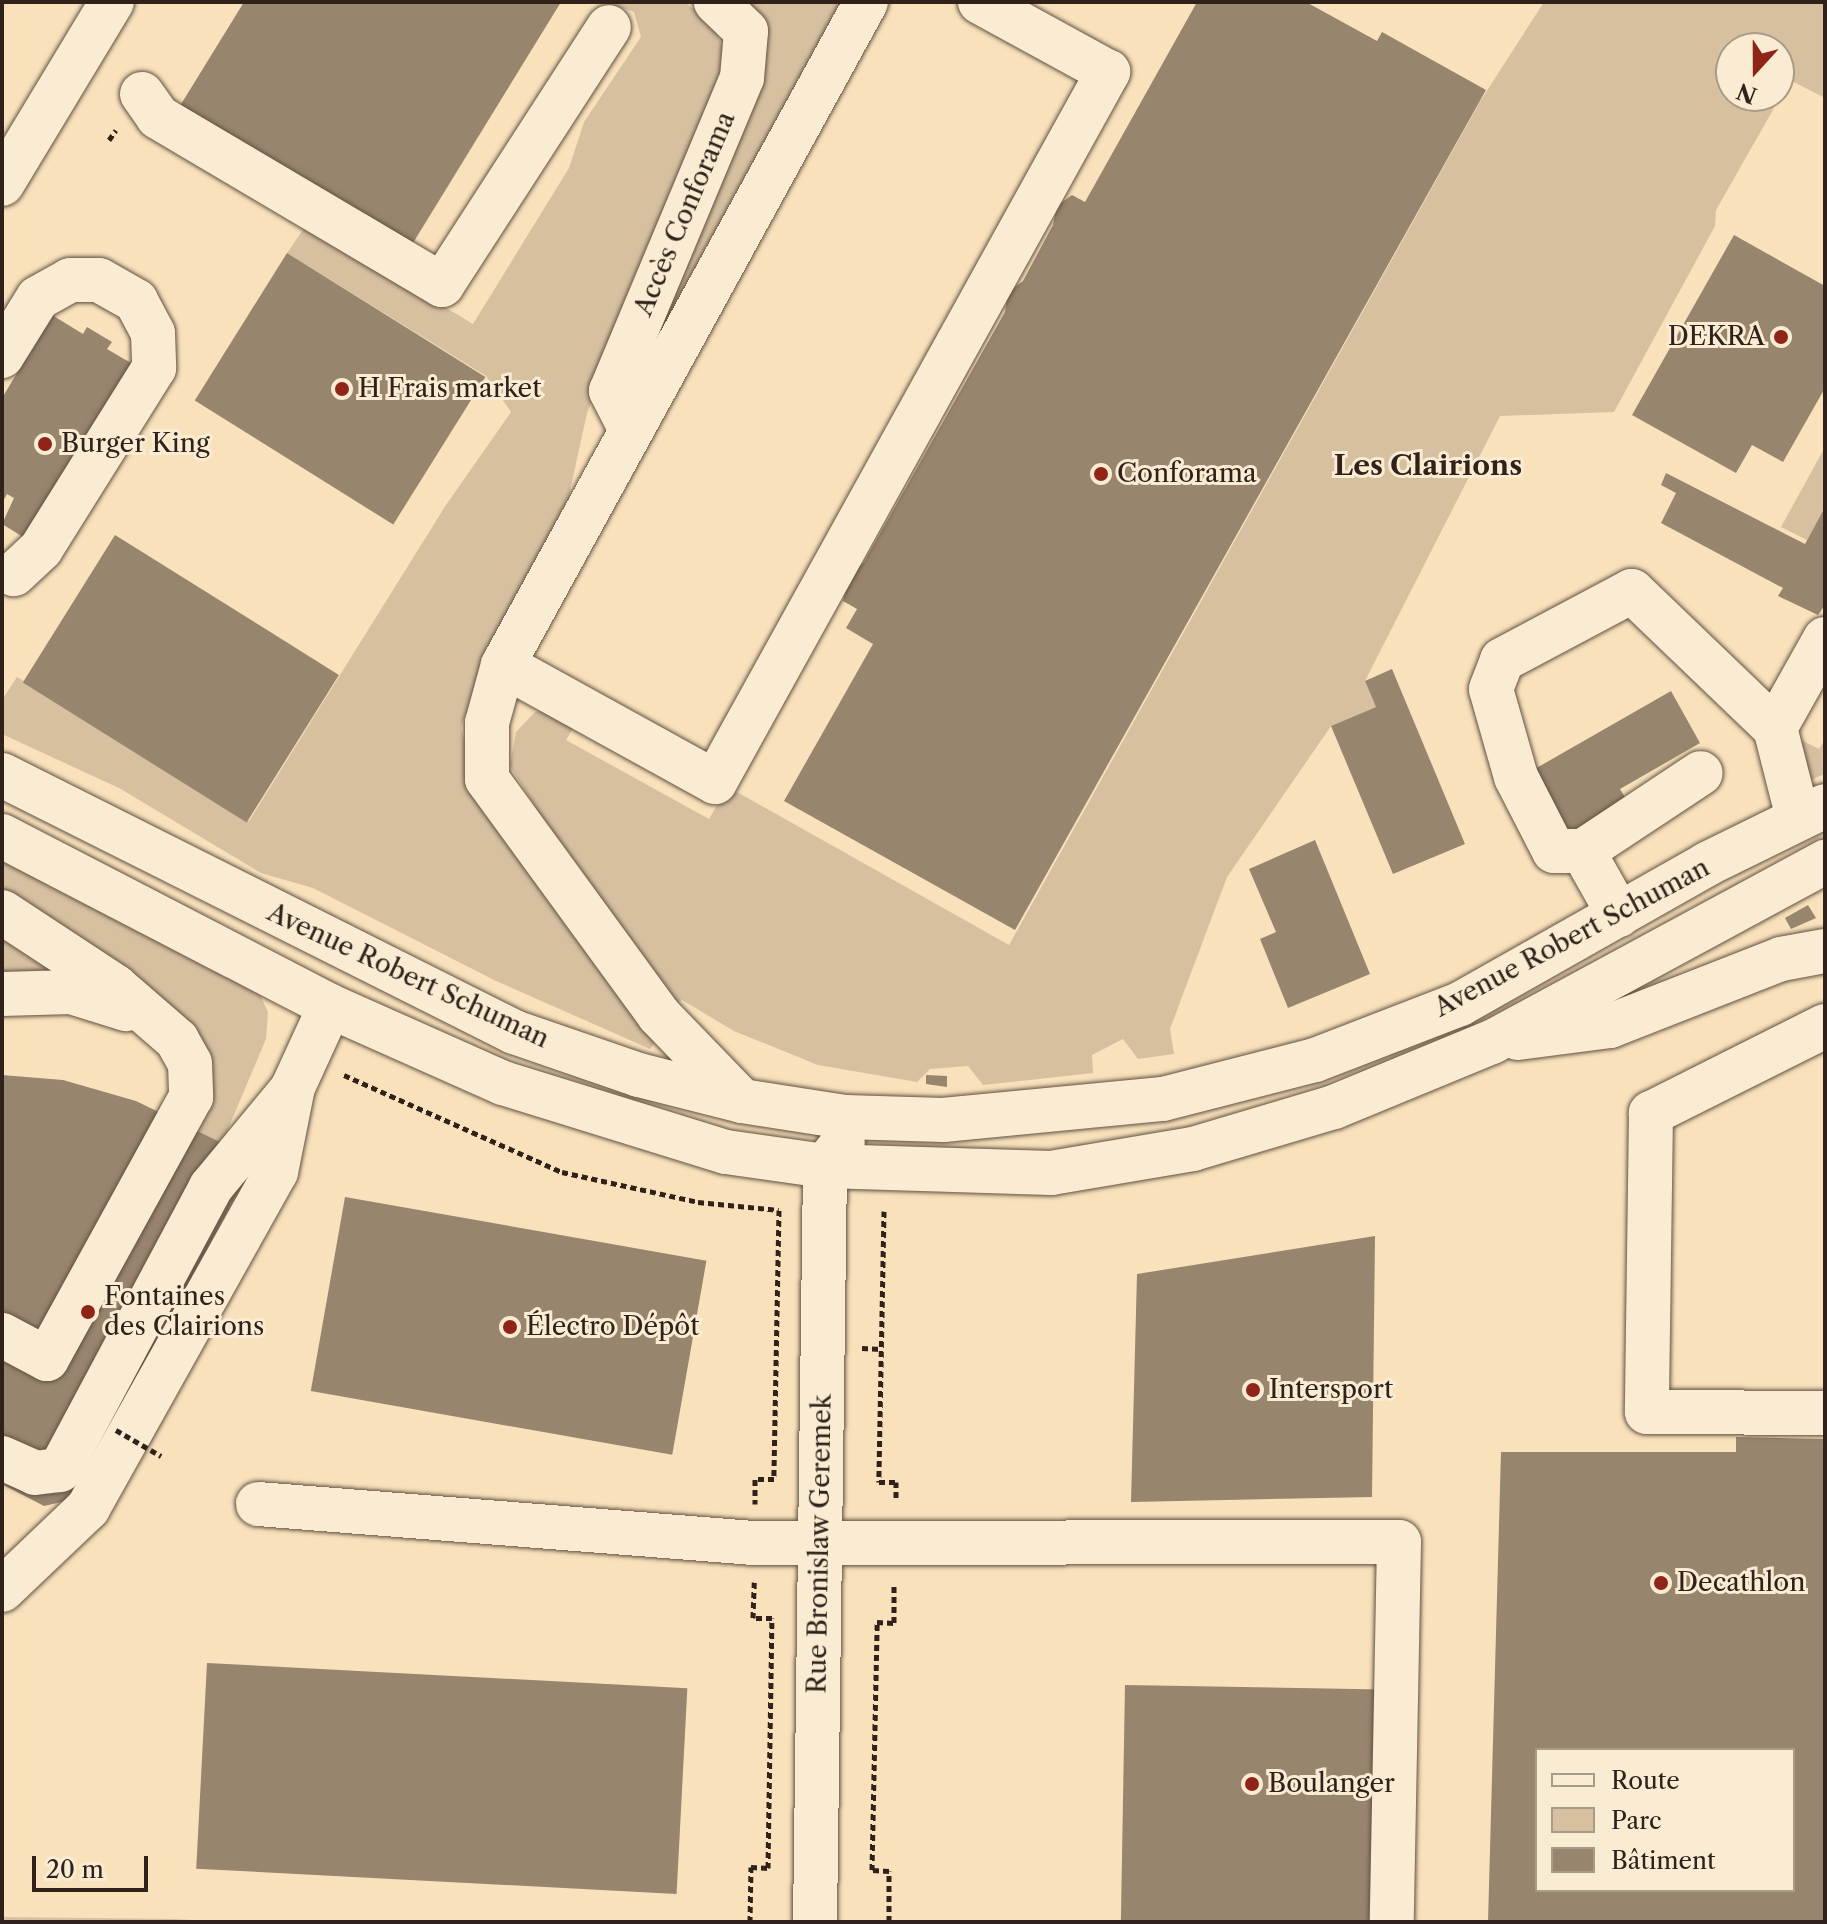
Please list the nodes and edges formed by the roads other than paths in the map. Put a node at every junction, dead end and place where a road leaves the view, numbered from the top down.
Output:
1 (112, 2) edge
2 (716, 2) edge
3 (866, 2) edge
4 (980, 2) edge
5 (609, 27) dead end
6 (142, 94) dead end
7 (15, 133) edge
8 (2, 184) edge
9 (2, 356) edge
10 (631, 430) junction
11 (14, 574) dead end
12 (1825, 639) edge
13 (503, 665) junction
14 (1775, 728) junction
15 (1701, 773) dead end
16 (2, 775) edge
17 (1811, 812) edge
18 (2, 836) edge
19 (1583, 851) junction
20 (1825, 862) edge
21 (2, 912) edge
22 (1619, 915) junction
23 (1825, 951) edge
24 (2, 994) edge
25 (330, 1006) junction
26 (151, 1017) junction
27 (1825, 1026) edge
28 (1492, 1042) junction
29 (300, 1072) junction
30 (742, 1101) junction
31 (943, 1120) junction
32 (825, 1166) junction
33 (2, 1335) edge
34 (1825, 1413) edge
35 (2, 1458) edge
36 (258, 1504) dead end
37 (820, 1540) junction
38 (2, 1590) edge
39 (815, 1922) edge
40 (1392, 1922) edge

1 - 7 street
2 - 10 street, Accès Conforama
3 - 10 street
4 - 13 street
5 - 6 street
7 - 8 street
9 - 11 street
10 - 13 street
12 - 14 street
13 - 30 street
14 - 17 street
14 - 19 street
15 - 19 street
16 - 30 street, Avenue Robert Schuman
17 - 22 street, Avenue Robert Schuman
18 - 25 street, Avenue Robert Schuman
19 - 22 street
20 - 28 street, Avenue Robert Schuman
21 - 26 street
22 - 31 street, Avenue Robert Schuman
23 - 28 street
24 - 26 street
25 - 29 street
25 - 32 street, Avenue Robert Schuman
26 - 33 street
27 - 34 street
28 - 32 street, Avenue Robert Schuman
29 - 35 street
29 - 38 street
30 - 31 street, Avenue Robert Schuman
31 - 32 street
32 - 37 street, Rue Bronislaw Geremek
36 - 37 street
37 - 39 street, Rue Bronislaw Geremek
37 - 40 street

